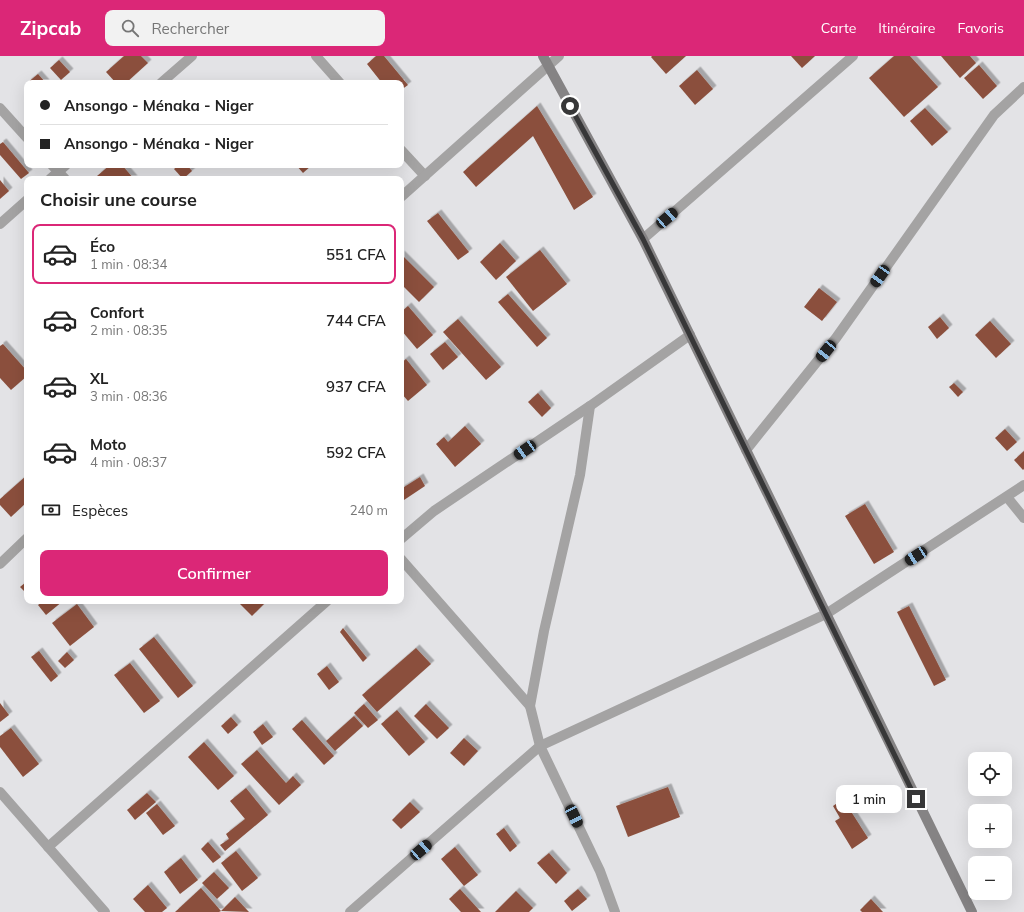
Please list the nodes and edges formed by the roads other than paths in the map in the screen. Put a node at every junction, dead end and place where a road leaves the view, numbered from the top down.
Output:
1 (192, 56) edge
2 (316, 56) edge
3 (543, 56) edge
4 (559, 56) edge
5 (853, 56) edge
6 (548, 66) junction
7 (164, 80) edge
8 (337, 80) edge
9 (1024, 87) edge
10 (0, 108) edge
11 (24, 135) edge
12 (404, 153) edge
13 (425, 176) junction
14 (404, 194) edge
15 (24, 203) edge
16 (0, 224) edge
17 (643, 239) junction
18 (690, 335) junction
19 (590, 406) junction
20 (746, 450) junction
21 (1024, 486) edge
22 (1007, 497) junction
23 (1024, 518) edge
24 (404, 536) edge
25 (24, 542) edge
26 (404, 562) edge
27 (0, 565) edge
28 (324, 604) edge
29 (826, 614) junction
30 (530, 706) junction
31 (540, 746) junction
32 (0, 792) edge
33 (48, 847) junction
34 (105, 912) edge
35 (350, 912) edge
36 (616, 912) edge
37 (972, 912) edge

1 - 7 street
2 - 8 street
3 - 6 main road
4 - 6 street
5 - 17 street
6 - 13 street
6 - 17 main road
9 - 20 street
10 - 11 street
12 - 13 street
13 - 14 street
15 - 16 street
17 - 18 main road
18 - 19 street
18 - 20 main road
19 - 24 street
19 - 30 street
20 - 29 main road
21 - 22 street
22 - 23 street
22 - 29 street
25 - 27 street
26 - 30 street
28 - 33 street
29 - 31 street
29 - 37 main road
30 - 31 street
31 - 35 street
31 - 36 street
32 - 33 street
33 - 34 street

